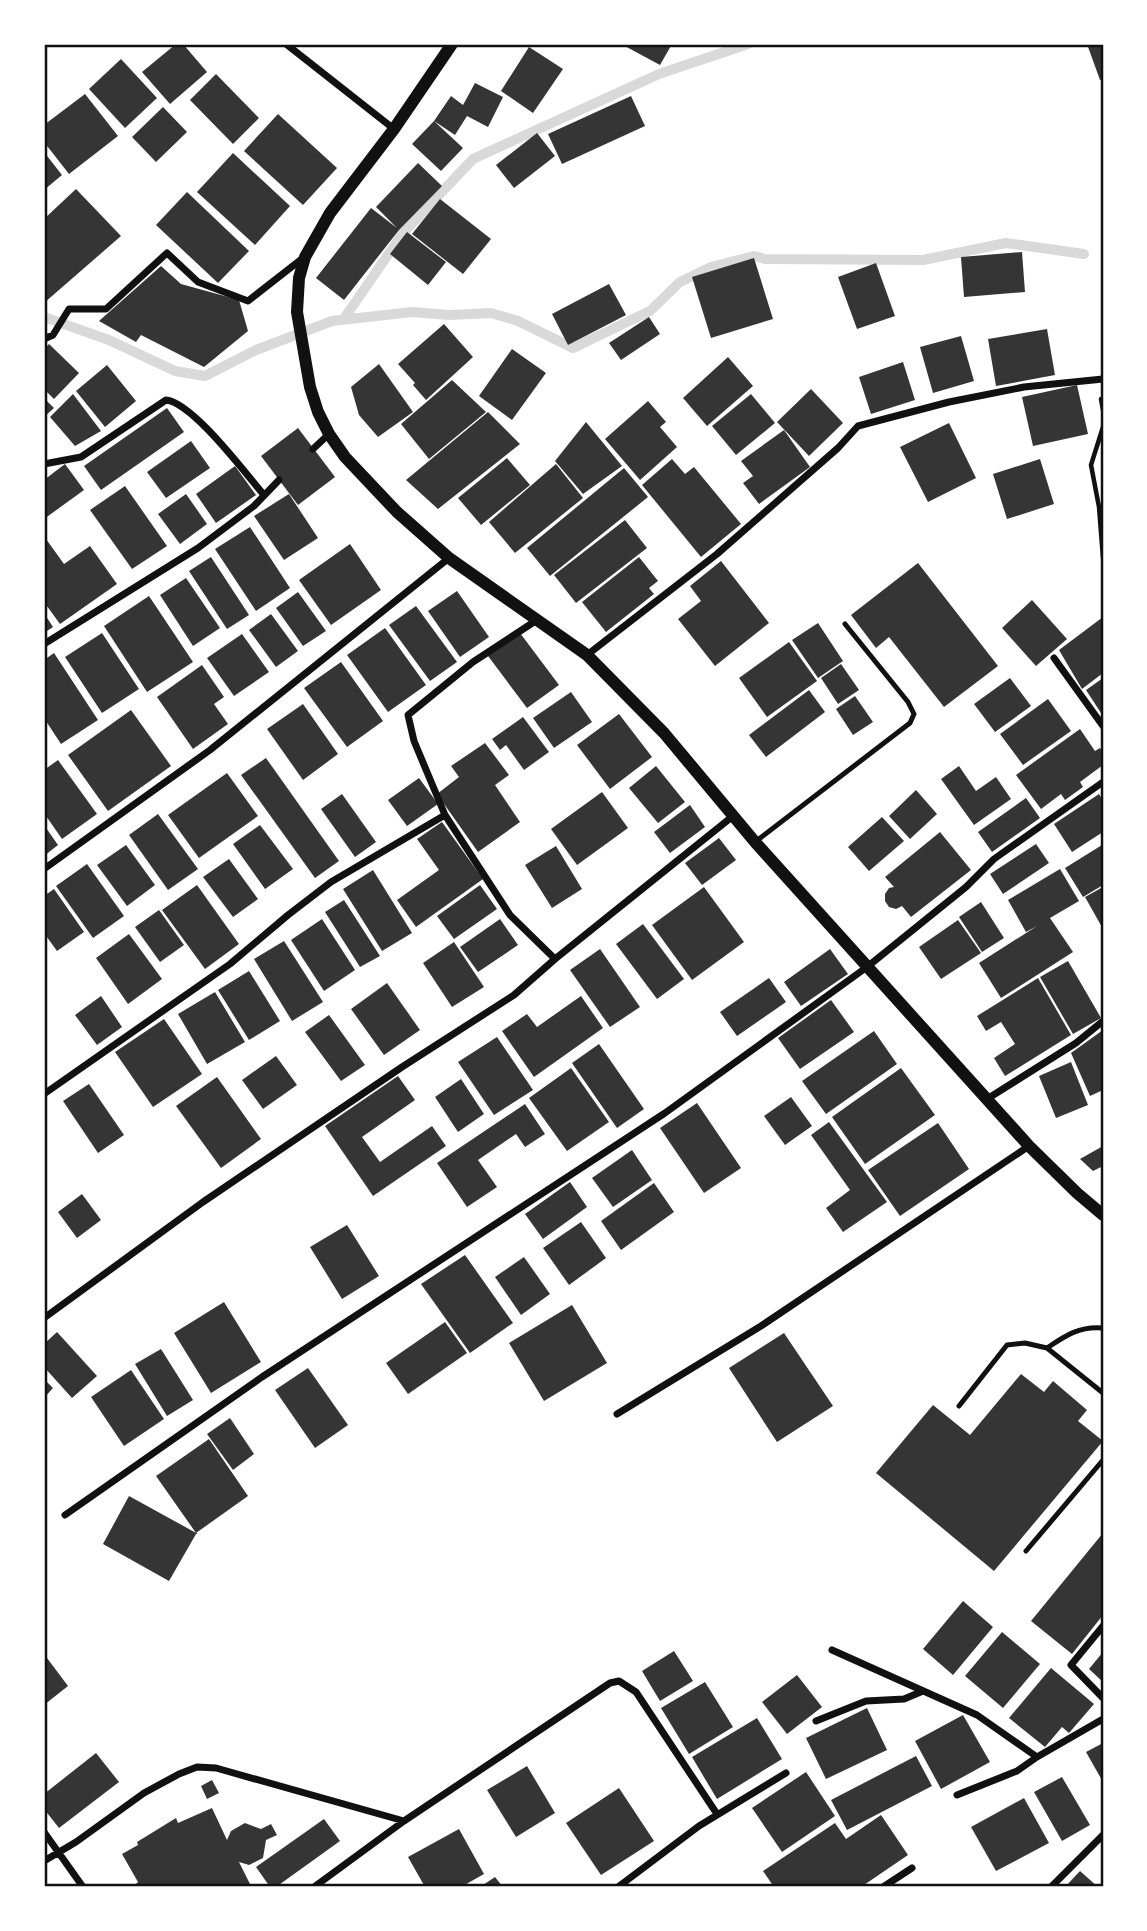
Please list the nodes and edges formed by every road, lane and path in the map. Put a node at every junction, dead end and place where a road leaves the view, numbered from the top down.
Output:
1 (286, 44) edge
2 (452, 44) edge
3 (394, 129) junction
4 (304, 257) junction
5 (44, 339) edge
6 (1103, 379) edge
7 (1103, 427) edge
8 (329, 434) junction
9 (313, 449) dead end
10 (44, 464) edge
11 (279, 480) dead end
12 (264, 495) junction
13 (449, 558) junction
14 (1103, 558) edge
15 (537, 620) junction
16 (845, 624) dead end
17 (44, 644) edge
18 (587, 655) junction
19 (1054, 658) dead end
20 (1103, 726) edge
21 (1103, 782) edge
22 (445, 815) junction
23 (733, 816) junction
24 (755, 842) junction
25 (44, 869) edge
26 (555, 958) junction
27 (867, 967) junction
28 (1103, 1021) edge
29 (44, 1094) edge
30 (986, 1100) junction
31 (1029, 1146) junction
32 (1103, 1215) edge
33 (44, 1318) edge
34 (1103, 1328) edge
35 (1047, 1348) junction
36 (1103, 1393) edge
37 (959, 1406) dead end
38 (617, 1414) dead end
39 (1103, 1460) edge
40 (65, 1515) dead end
41 (1026, 1551) dead end
42 (1103, 1626) edge
43 (832, 1650) dead end
44 (923, 1691) junction
45 (1103, 1698) edge
46 (1103, 1719) edge
47 (816, 1721) dead end
48 (1037, 1757) junction
49 (786, 1773) dead end
50 (957, 1795) dead end
51 (718, 1815) junction
52 (404, 1821) junction
53 (44, 1832) edge
54 (1103, 1835) edge
55 (58, 1853) junction
56 (44, 1861) edge
57 (912, 1868) dead end
58 (83, 1887) edge
59 (314, 1887) edge
60 (618, 1887) edge
61 (883, 1887) edge
62 (1051, 1887) edge

1 - 3 street
2 - 3 street
3 - 4 street
4 - 5 street
4 - 8 street
6 - 18 street
7 - 14 path
8 - 9 street
8 - 13 street
10 - 12 street
11 - 12 street
12 - 17 street
13 - 15 street
13 - 25 street
15 - 18 street
15 - 22 street
16 - 24 lane
18 - 23 street
19 - 20 street
21 - 27 street
22 - 26 street
22 - 29 street
23 - 24 street
23 - 26 street
24 - 27 street
26 - 33 street
27 - 30 street
27 - 40 street
28 - 30 street
30 - 31 street
31 - 32 street
31 - 38 street
34 - 35 lane
35 - 36 lane
35 - 37 lane
39 - 41 lane
42 - 45 street
43 - 44 street
44 - 47 street
44 - 48 street
46 - 48 street
48 - 50 street
49 - 51 street
51 - 52 street
51 - 60 street
52 - 55 street
52 - 59 street
53 - 55 street
54 - 62 street
55 - 56 street
55 - 58 street
57 - 61 street

